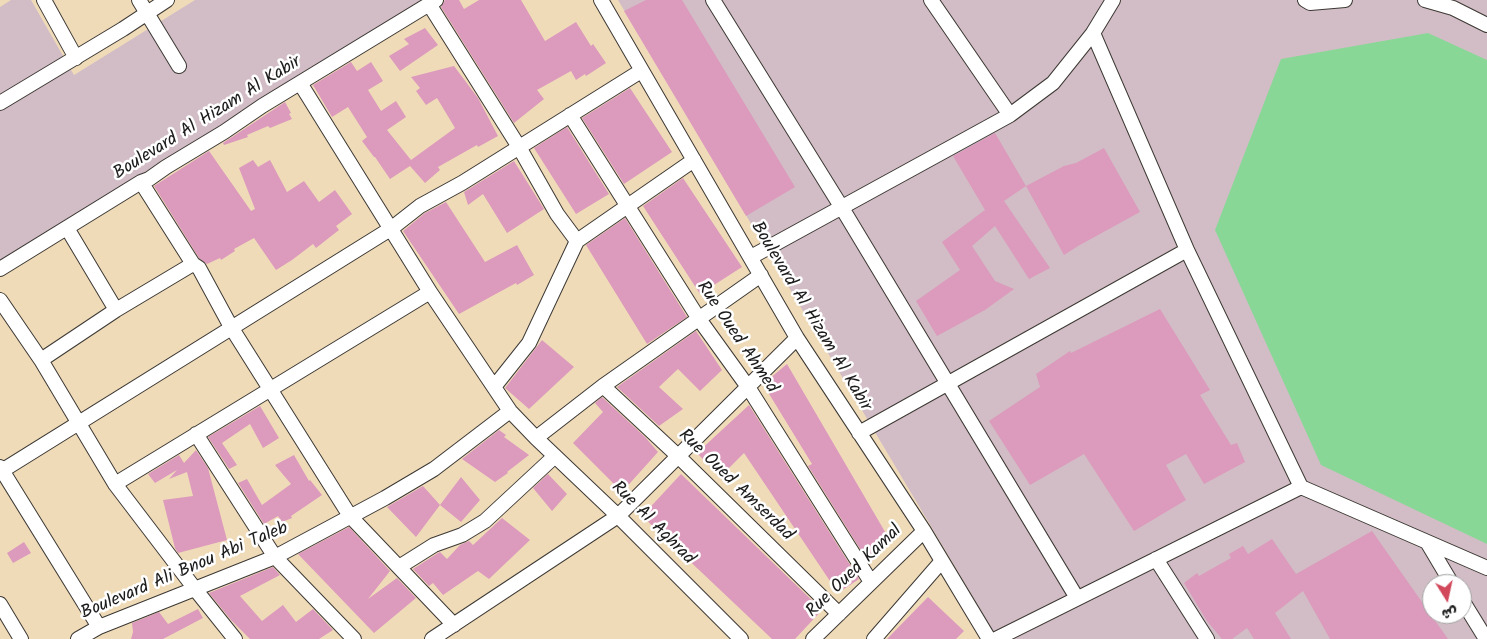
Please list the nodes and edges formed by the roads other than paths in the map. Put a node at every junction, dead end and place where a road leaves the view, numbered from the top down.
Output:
1 (44, 0) edge
2 (138, 0) edge
3 (167, 0) edge
4 (590, 0) edge
5 (714, 0) edge
6 (931, 0) edge
7 (1113, 0) edge
8 (1305, 0) edge
9 (1345, 0) edge
10 (1424, 0) edge
11 (432, 2) edge
12 (1456, 4) edge
13 (604, 6) edge
14 (146, 13) junction
15 (1487, 25) edge
16 (1093, 33) junction
17 (76, 58) junction
18 (180, 66) dead end
19 (641, 71) junction
20 (300, 83) junction
21 (0, 103) edge
22 (570, 115) junction
23 (1010, 116) junction
24 (519, 147) junction
25 (694, 160) junction
26 (141, 182) junction
27 (627, 205) junction
28 (842, 208) junction
29 (67, 228) junction
30 (392, 228) junction
31 (577, 241) junction
32 (1187, 250) junction
33 (751, 257) junction
34 (193, 264) junction
35 (0, 269) edge
36 (761, 275) junction
37 (430, 292) junction
38 (0, 300) edge
39 (116, 310) junction
40 (700, 319) junction
41 (232, 327) junction
42 (797, 338) junction
43 (41, 360) junction
44 (947, 383) junction
45 (603, 386) junction
46 (494, 387) junction
47 (748, 387) junction
48 (271, 388) junction
49 (510, 411) junction
50 (78, 424) junction
51 (859, 432) junction
52 (196, 434) junction
53 (536, 438) junction
54 (555, 456) junction
55 (678, 456) junction
56 (1, 470) edge
57 (115, 484) junction
58 (1301, 487) junction
59 (350, 516) junction
60 (618, 516) junction
61 (924, 531) junction
62 (1427, 542) junction
63 (275, 556) junction
64 (1156, 559) junction
65 (941, 562) junction
66 (399, 567) junction
67 (1487, 568) edge
68 (1446, 574) edge
69 (871, 582) junction
70 (195, 589) junction
71 (1077, 598) junction
72 (0, 604) edge
73 (839, 614) junction
74 (1472, 616) edge
75 (454, 625) junction
76 (99, 627) junction
77 (232, 638) edge
78 (21, 639) edge
79 (78, 639) edge
80 (354, 639) edge
81 (432, 639) edge
82 (741, 639) edge
83 (813, 639) edge
84 (874, 639) edge
85 (989, 639) edge
86 (996, 639) edge
87 (1207, 639) edge
88 (1486, 639) edge

1 - 17 street
2 - 14 street
3 - 14 street
4 - 13 street, Boulevard Al Hizam Al Kabir
5 - 28 street
6 - 23 street
7 - 16 street
8 - 9 street
10 - 12 street
11 - 20 street, Boulevard Al Hizam Al Kabir
11 - 24 street
12 - 15 street
13 - 19 street, Boulevard Al Hizam Al Kabir
14 - 17 street
14 - 18 street
16 - 23 street
16 - 32 street
17 - 21 street
19 - 22 street
19 - 25 street, Boulevard Al Hizam Al Kabir
20 - 26 street, Boulevard Al Hizam Al Kabir
20 - 30 street, Rue Al Aghrad
22 - 24 street
22 - 27 street, Rue Oued Ahmed
23 - 28 street
24 - 30 street
24 - 31 street
25 - 27 street
25 - 33 street, Boulevard Al Hizam Al Kabir
26 - 29 street, Boulevard Al Hizam Al Kabir
26 - 34 street
27 - 31 street
27 - 40 street, Rue Oued Ahmed
28 - 33 street
28 - 44 street
29 - 35 street, Boulevard Al Hizam Al Kabir
29 - 39 street
30 - 37 street, Rue Al Aghrad
30 - 41 street
31 - 46 street
32 - 44 street
32 - 58 street
33 - 36 street, Boulevard Al Hizam Al Kabir
34 - 39 street
34 - 41 street
36 - 40 street
36 - 42 street, Boulevard Al Hizam Al Kabir
37 - 46 street, Rue Al Aghrad
37 - 48 street
38 - 43 street
39 - 43 street
40 - 45 street
40 - 47 street, Rue Oued Ahmed
41 - 48 street
41 - 50 street
42 - 47 street
42 - 51 street, Boulevard Al Hizam Al Kabir
43 - 50 street
44 - 51 street
44 - 71 street
45 - 53 street
45 - 55 street, Rue Oued Amserdad
46 - 49 street, Rue Al Aghrad
47 - 55 street
47 - 69 street, Rue Oued Ahmed
48 - 52 street
48 - 59 street
49 - 53 street, Rue Al Aghrad
49 - 59 street, Boulevard Ali Bnou Abi Taleb
50 - 56 street
50 - 57 street
51 - 61 street, Boulevard Al Hizam Al Kabir
52 - 57 street
52 - 63 street
53 - 54 street, Rue Al Aghrad
54 - 60 street, Rue Al Aghrad
54 - 66 street
55 - 60 street
55 - 73 street, Rue Oued Amserdad
56 - 76 street
57 - 70 street
58 - 62 street
58 - 64 street
59 - 63 street, Boulevard Ali Bnou Abi Taleb
59 - 66 street
60 - 75 street
60 - 82 street, Rue Al Aghrad
61 - 65 street, Boulevard Al Hizam Al Kabir
61 - 69 street, Rue Oued Kamal
62 - 67 street
62 - 68 street
63 - 70 street, Boulevard Ali Bnou Abi Taleb
63 - 80 street
64 - 71 street
64 - 87 street
65 - 84 street
65 - 85 street, Boulevard Al Hizam Al Kabir
66 - 75 street
69 - 73 street, Rue Oued Kamal
70 - 76 street, Boulevard Ali Bnou Abi Taleb
70 - 77 street
71 - 86 street
72 - 78 street
73 - 83 street, Rue Oued Kamal
74 - 88 street
75 - 81 street
76 - 79 street, Boulevard Ali Bnou Abi Taleb

